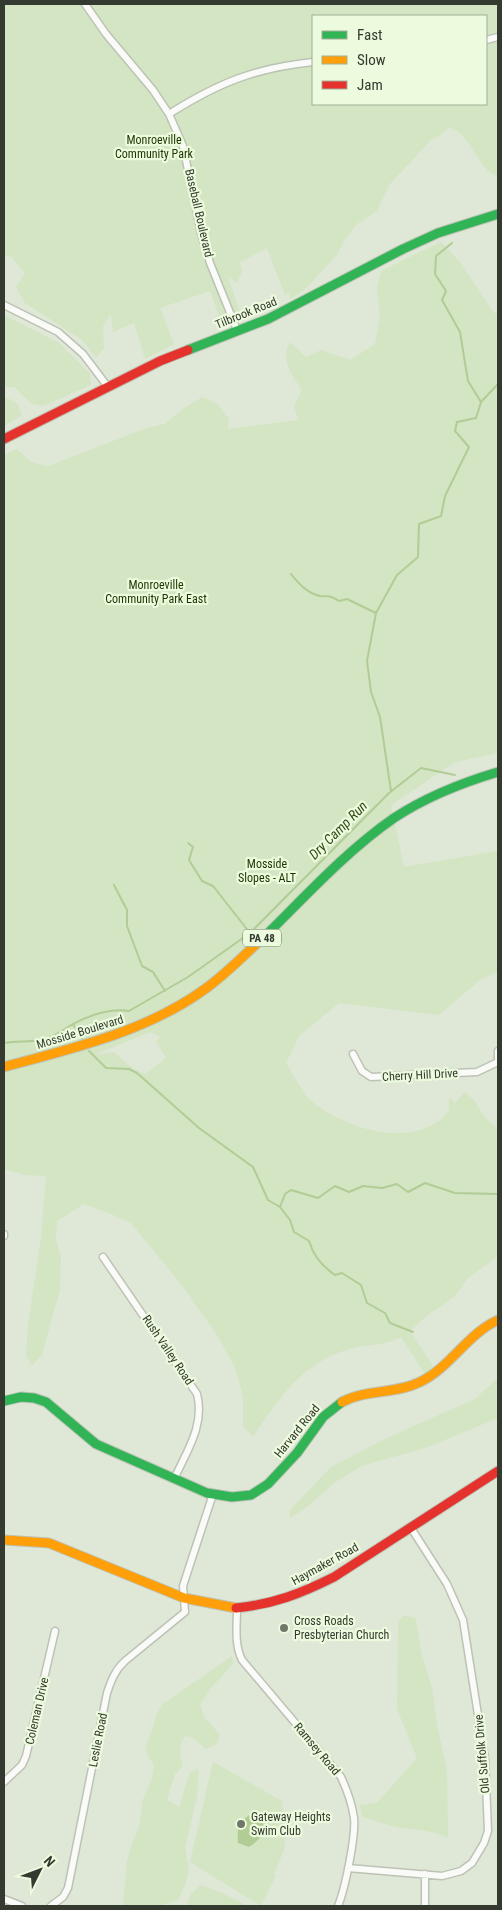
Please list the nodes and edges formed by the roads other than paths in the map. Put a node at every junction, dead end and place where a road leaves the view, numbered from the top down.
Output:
1 (85, 4) edge
2 (312, 62) edge
3 (169, 114) junction
4 (498, 214) edge
5 (4, 305) edge
6 (236, 330) junction
7 (108, 387) junction
8 (4, 438) edge
9 (498, 772) edge
10 (498, 1051) edge
11 (353, 1054) dead end
12 (498, 1061) edge
13 (4, 1067) edge
14 (103, 1258) dead end
15 (498, 1320) edge
16 (4, 1402) edge
17 (498, 1471) edge
18 (174, 1479) junction
19 (213, 1494) junction
20 (411, 1528) junction
21 (4, 1540) edge
22 (184, 1598) junction
23 (237, 1608) junction
24 (54, 1631) dead end
25 (4, 1782) edge
26 (348, 1868) junction
27 (425, 1874) junction
28 (4, 1899) edge
29 (22, 1906) edge
30 (51, 1906) edge
31 (338, 1906) edge
32 (425, 1906) edge

1 - 3 street, Baseball Boulevard
2 - 3 street
3 - 6 street, Baseball Boulevard
4 - 6 street, Tilbrook Road
5 - 7 street
6 - 7 street, Tilbrook Road
7 - 8 street, Tilbrook Road
9 - 13 street, Mosside Boulevard / PA 48
10 - 12 street
11 - 12 street, Cherry Hill Drive
14 - 18 street, Rush Valley Road
15 - 19 street, Harvard Road
16 - 18 street, Harvard Road
17 - 20 street, Haymaker Road
18 - 19 street, Harvard Road
19 - 22 street
20 - 23 street, Haymaker Road
20 - 27 street, Old Suffolk Drive
21 - 22 street, Haymaker Road
22 - 23 street, Haymaker Road
22 - 30 street, Leslie Road
23 - 26 street, Ramsey Road
24 - 25 street, Coleman Drive
26 - 27 street, Old Suffolk Drive
26 - 31 street, Ramsey Road
27 - 32 street
28 - 29 street

